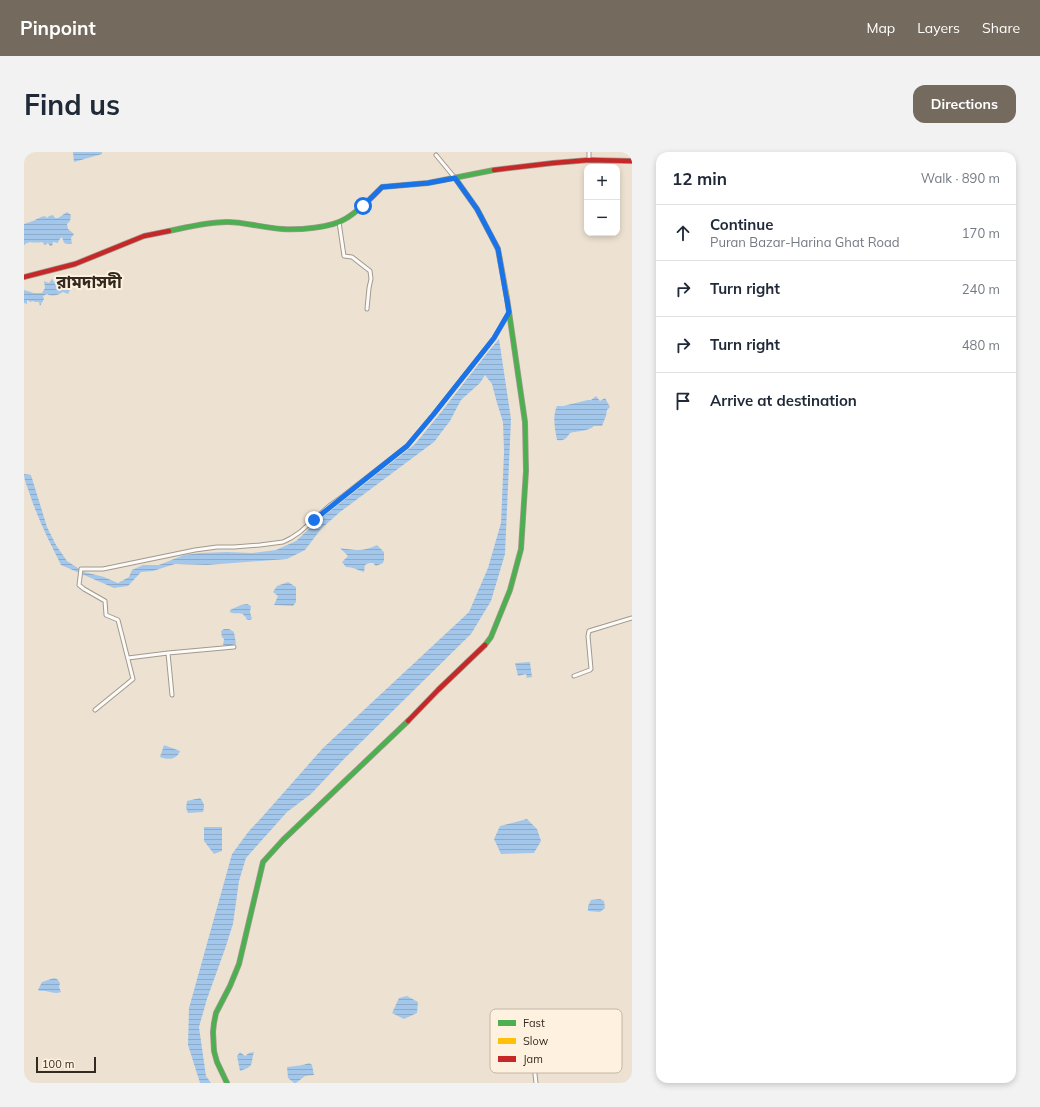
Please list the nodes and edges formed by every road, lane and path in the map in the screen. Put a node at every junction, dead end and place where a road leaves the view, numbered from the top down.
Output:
1 (588, 152) edge
2 (436, 155) dead end
3 (590, 160) junction
4 (632, 161) edge
5 (455, 178) junction
6 (339, 222) junction
7 (24, 277) edge
8 (367, 309) dead end
9 (509, 312) junction
10 (632, 618) edge
11 (234, 647) dead end
12 (168, 653) junction
13 (128, 658) junction
14 (574, 676) dead end
15 (172, 695) dead end
16 (95, 710) dead end
17 (535, 1073) edge
18 (227, 1083) edge
19 (536, 1083) edge

1 - 3 street
2 - 5 street
3 - 4 main road
3 - 5 main road
5 - 6 main road
5 - 9 main road
6 - 7 main road
6 - 8 street
9 - 13 street
9 - 18 main road
10 - 14 street
11 - 12 street
12 - 13 street
12 - 15 street
13 - 16 street
17 - 19 street

